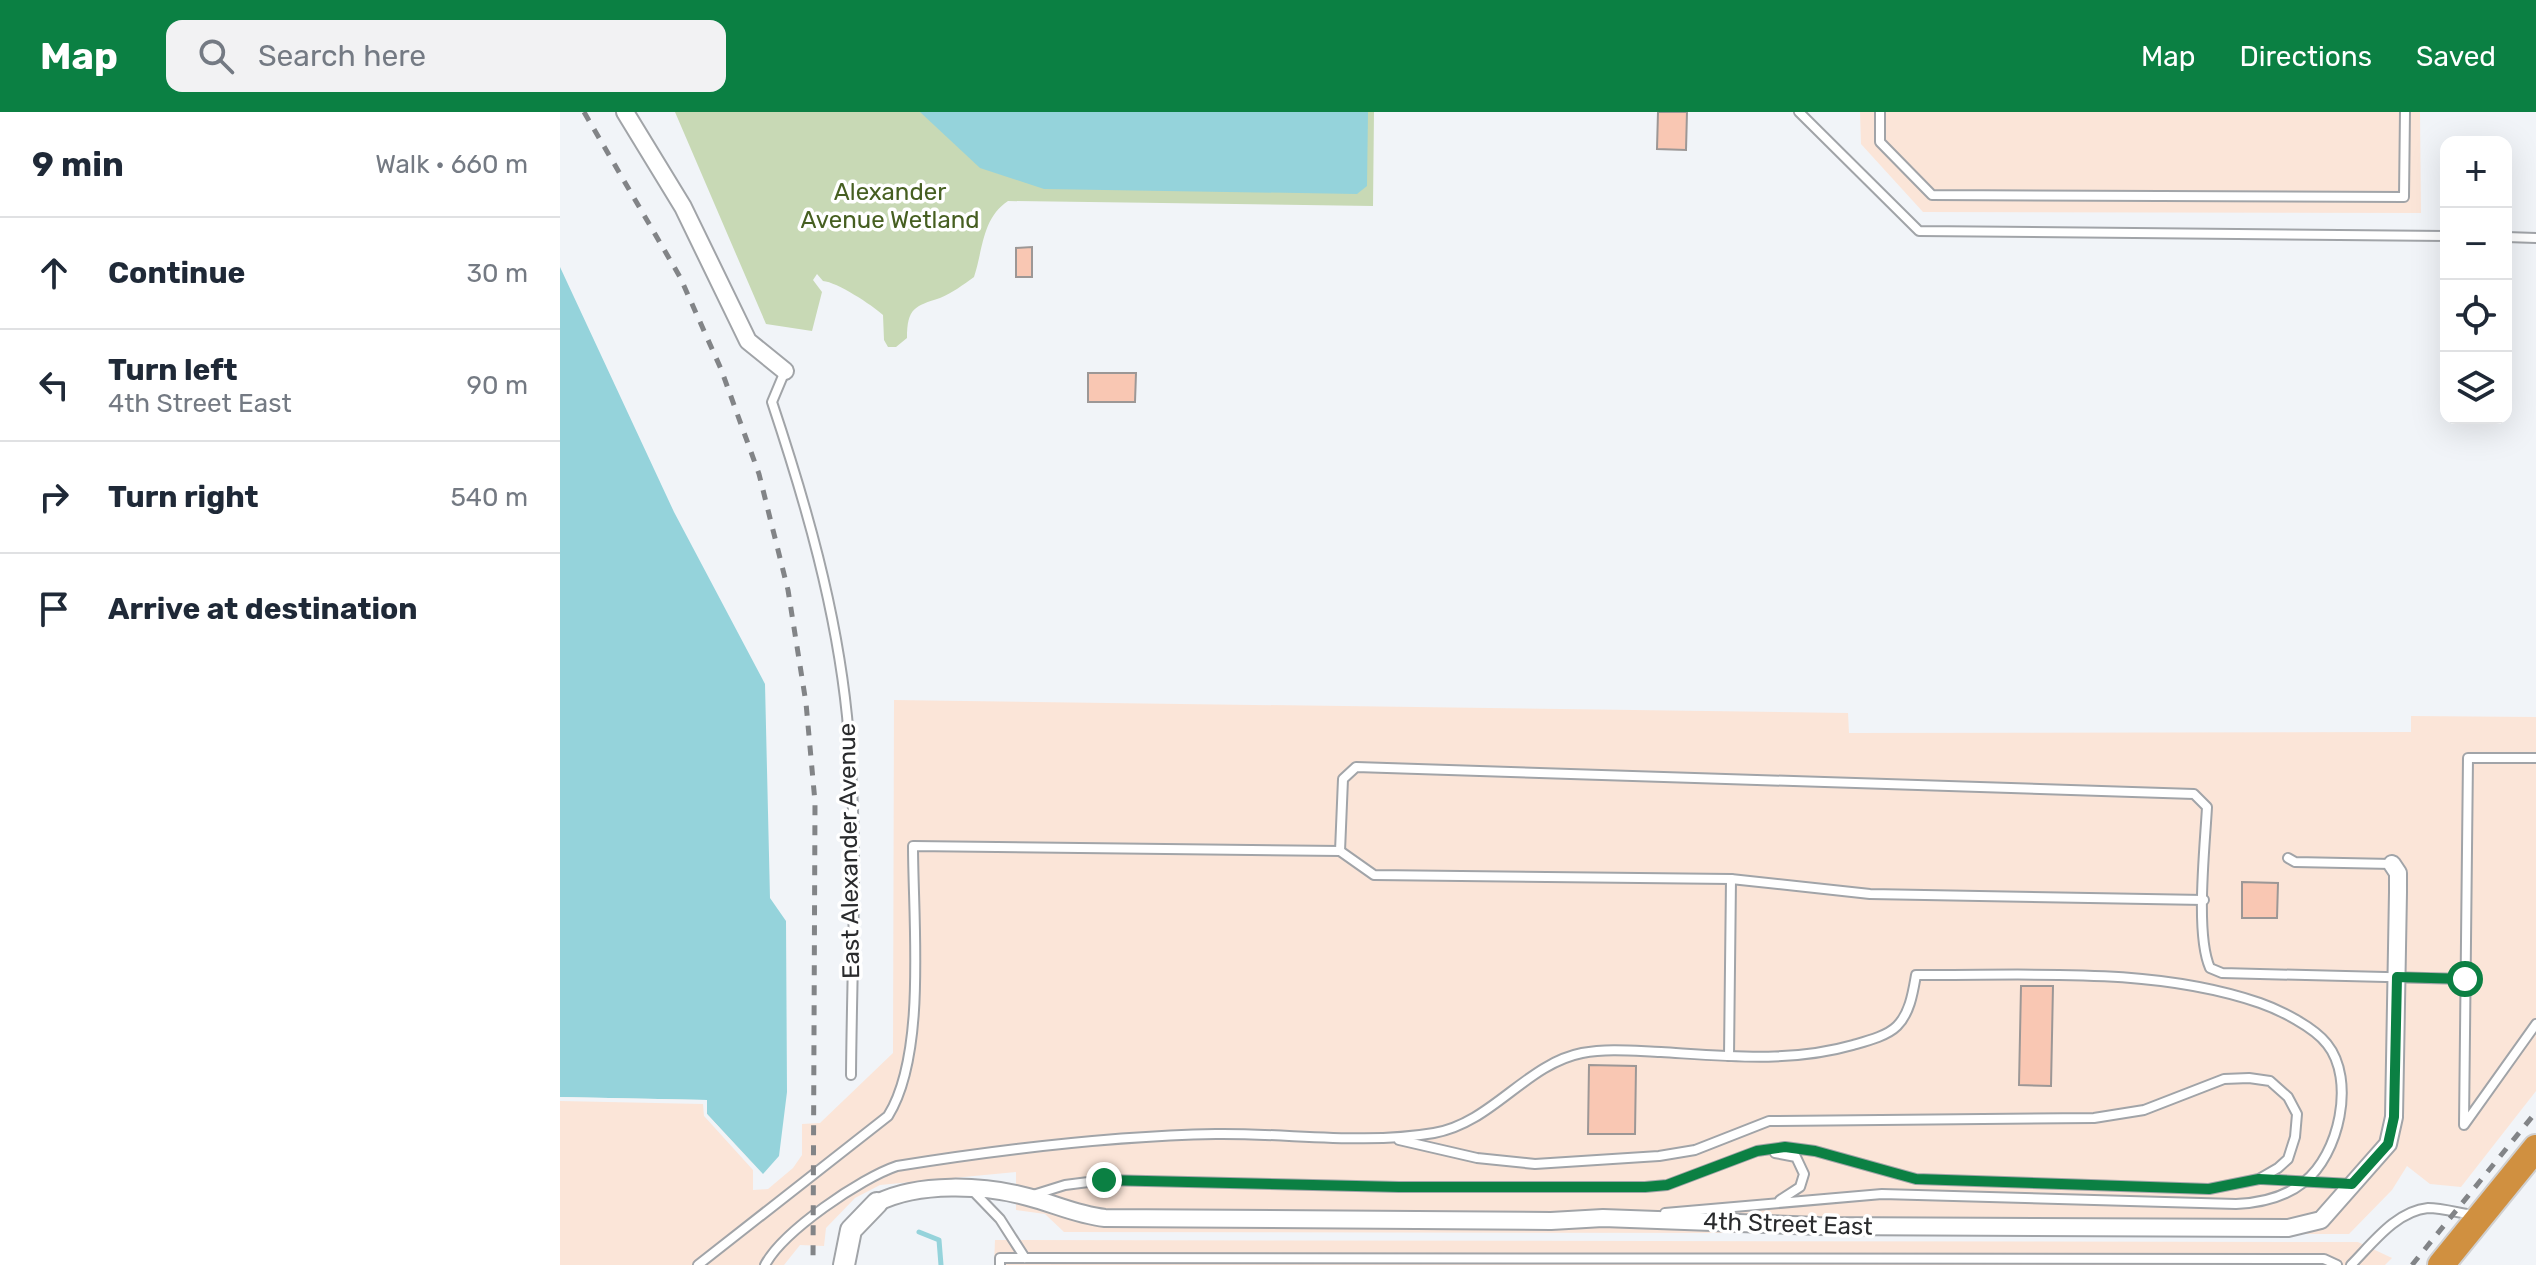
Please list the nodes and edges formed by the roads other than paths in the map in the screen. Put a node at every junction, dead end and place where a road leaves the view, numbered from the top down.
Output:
1 (625, 112) edge
2 (1799, 112) edge
3 (1880, 112) edge
4 (2405, 112) edge
5 (2440, 236) edge
6 (2512, 237) edge
7 (2536, 238) edge
8 (785, 371) joint
9 (2536, 758) edge
10 (1340, 851) junction
11 (2288, 858) dead end
12 (2392, 864) joint
13 (1731, 879) junction
14 (2204, 900) junction
15 (2397, 977) junction
16 (2465, 979) junction
17 (2536, 1024) edge
18 (1729, 1056) junction
19 (851, 1075) dead end
20 (1391, 1138) junction
21 (2536, 1148) edge
22 (1757, 1151) junction
23 (2259, 1179) junction
24 (2304, 1182) junction
25 (2352, 1184) junction
26 (973, 1190) junction
27 (1029, 1197) junction
28 (877, 1203) joint
29 (1768, 1205) junction
30 (2480, 1216) junction
31 (1603, 1218) junction
32 (1025, 1258) junction
33 (698, 1265) edge
34 (765, 1265) edge
35 (844, 1265) edge
36 (1000, 1265) edge
37 (2337, 1265) edge
38 (2351, 1265) edge
39 (2441, 1265) edge

1 - 8 street, East Alexander Avenue
2 - 5 lane
3 - 4 lane
6 - 7 lane
8 - 19 lane, East Alexander Avenue
9 - 16 lane
10 - 13 lane
10 - 14 lane
10 - 33 lane
11 - 12 lane
12 - 15 street, 4th Street East
13 - 14 lane
13 - 18 lane
14 - 15 lane
15 - 16 lane
15 - 25 street, 4th Street East
16 - 17 lane
18 - 20 lane
18 - 24 lane
20 - 23 lane
20 - 34 lane
21 - 30 highway
22 - 23 lane
22 - 27 lane
22 - 29 lane
23 - 24 lane
24 - 25 lane
24 - 29 lane
25 - 31 street, 4th Street East
26 - 27 street, 4th Street East
26 - 28 street, 4th Street East
26 - 32 lane
27 - 31 street, 4th Street East
28 - 35 street
29 - 31 lane
30 - 38 lane
30 - 39 highway
32 - 36 lane
32 - 37 lane

